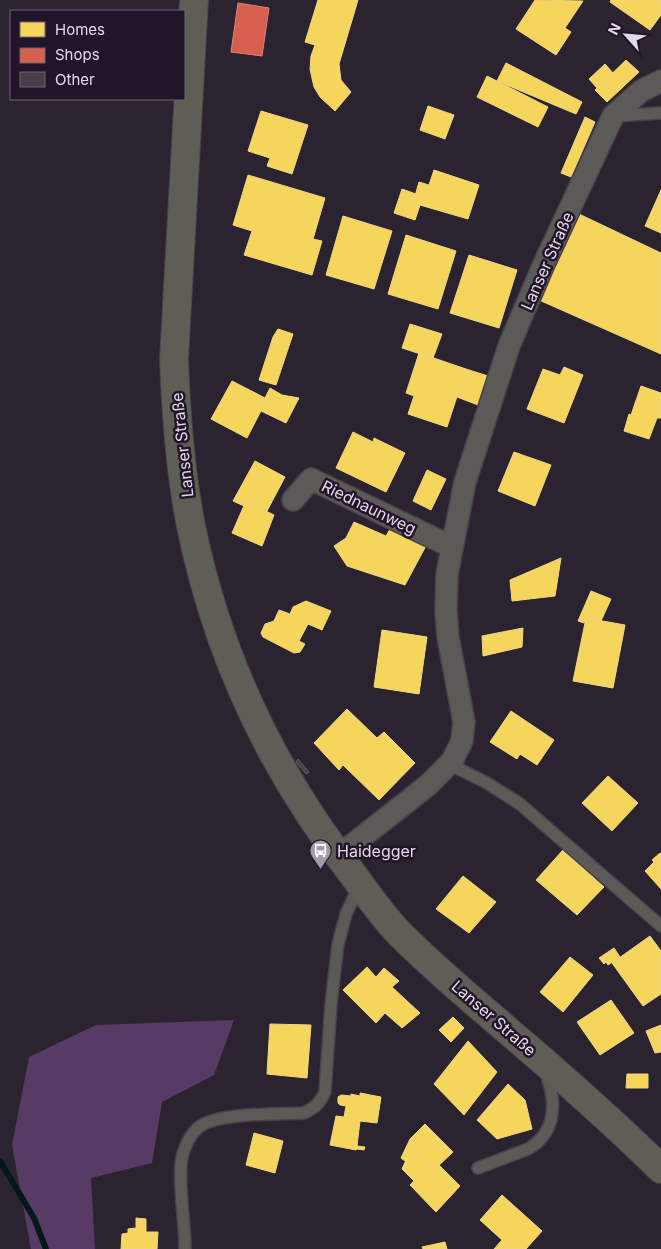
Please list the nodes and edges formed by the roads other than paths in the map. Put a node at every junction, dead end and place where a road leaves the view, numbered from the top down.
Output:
1 (194, 0) edge
2 (661, 81) edge
3 (661, 113) edge
4 (613, 116) junction
5 (293, 500) dead end
6 (452, 547) junction
7 (450, 764) junction
8 (338, 856) junction
9 (360, 884) junction
10 (661, 926) edge
11 (554, 1070) junction
12 (478, 1168) dead end
13 (661, 1169) edge
14 (185, 1249) edge

1 - 8 main road, Lanser Straße
2 - 4 street, Lanser Straße
3 - 4 lane
4 - 6 street, Lanser Straße
5 - 6 street, Riednaunweg
6 - 7 street, Lanser Straße
7 - 8 street, Lanser Straße
7 - 10 lane
8 - 9 main road, Lanser Straße
9 - 11 main road, Lanser Straße
9 - 14 lane
11 - 12 lane
11 - 13 main road, Lanser Straße

